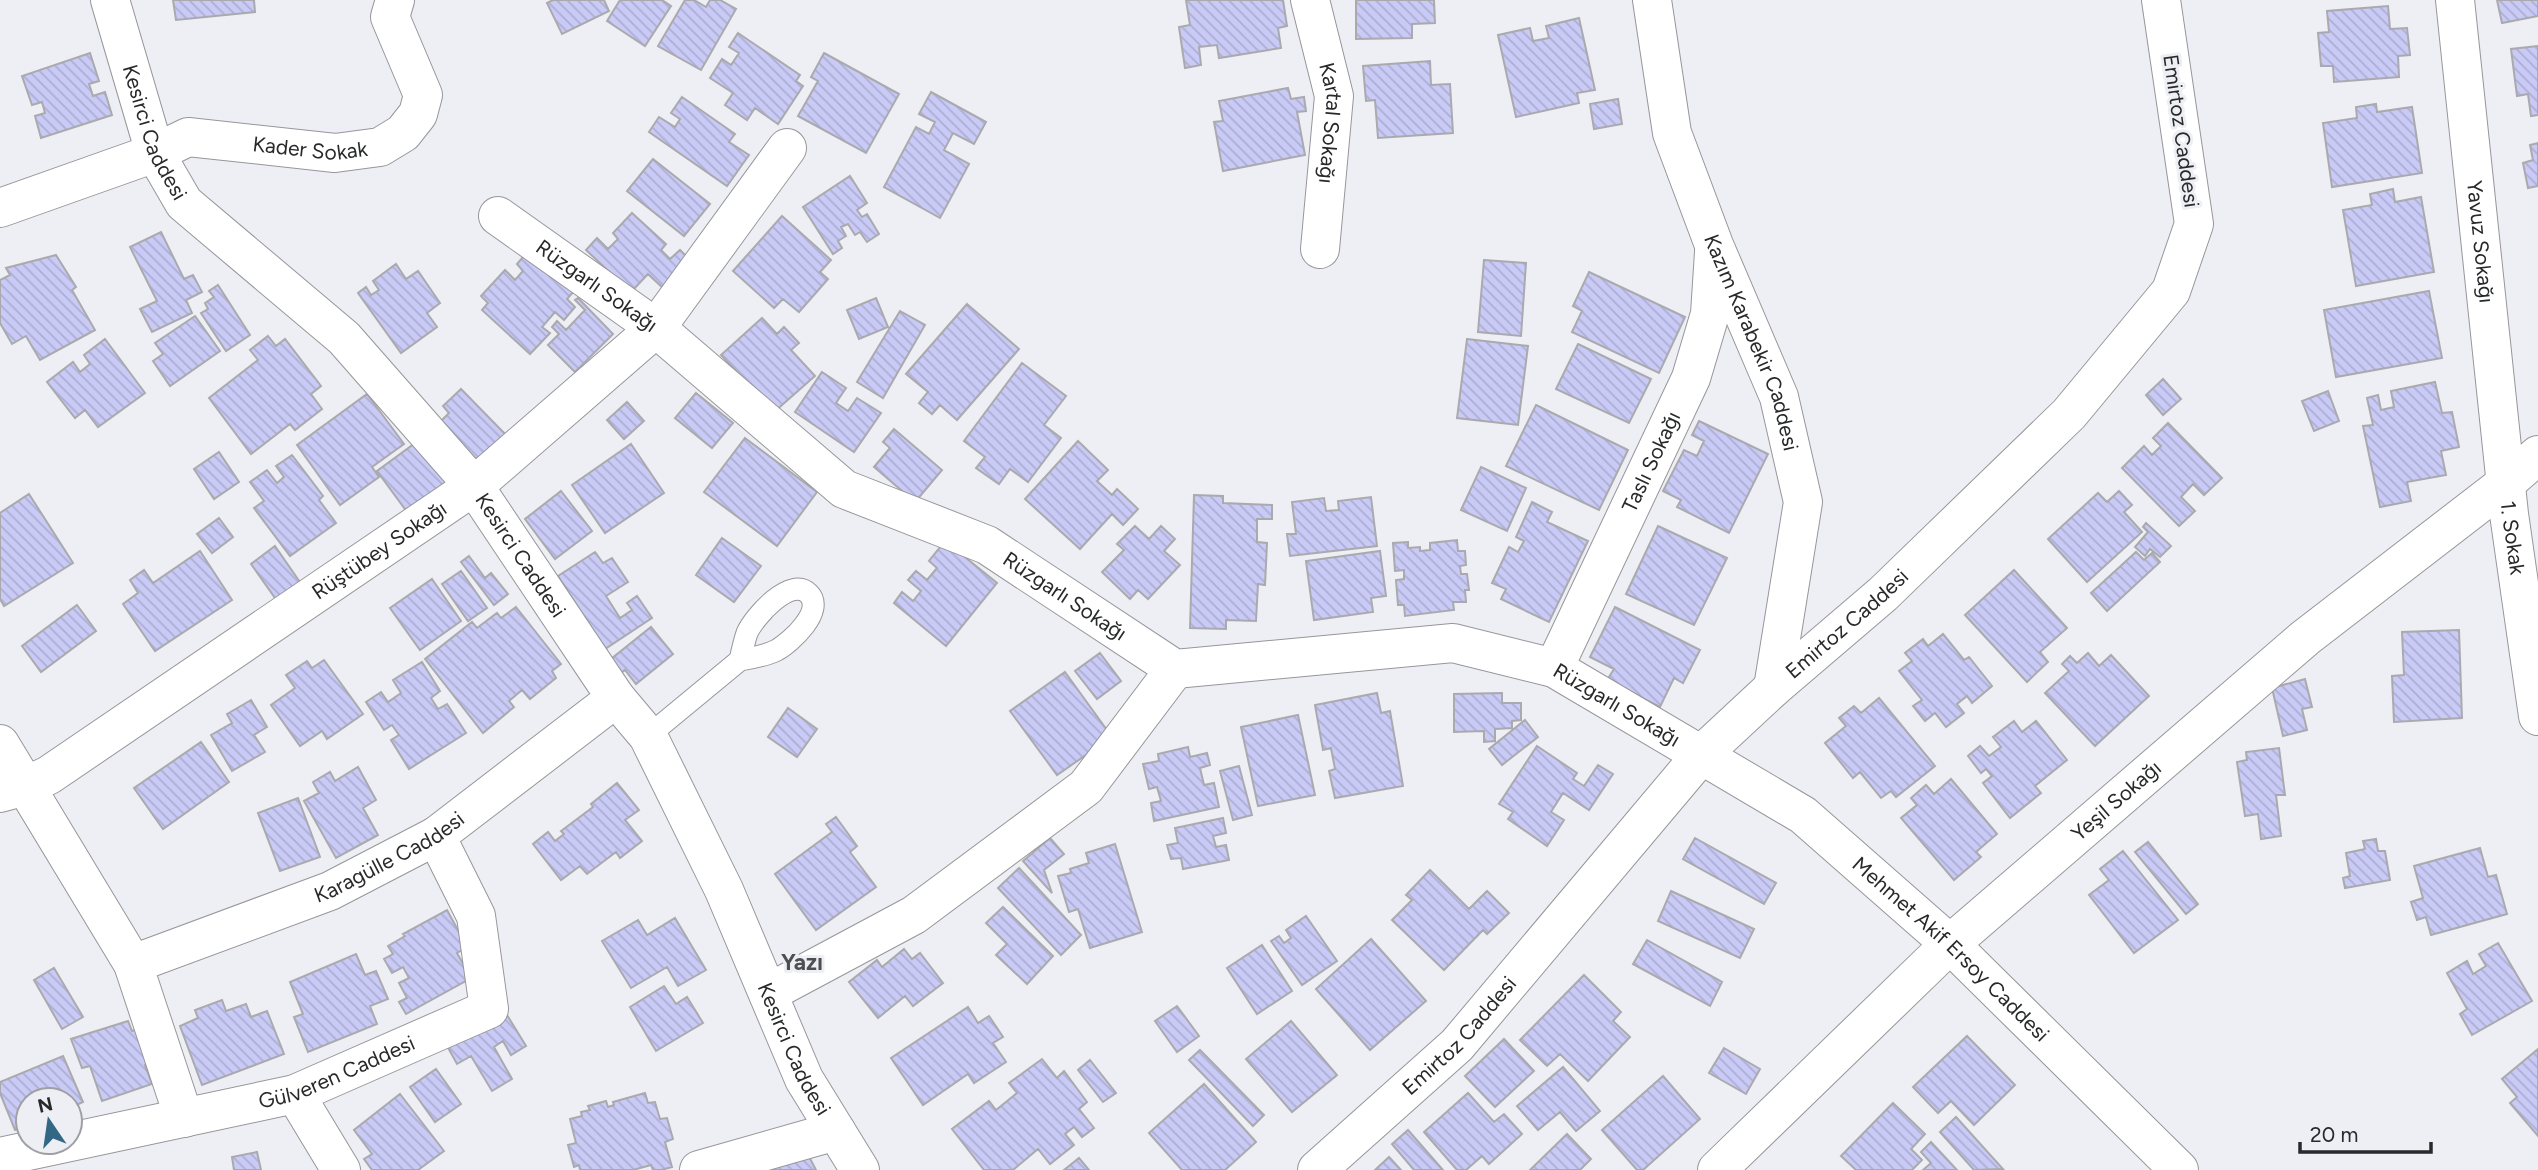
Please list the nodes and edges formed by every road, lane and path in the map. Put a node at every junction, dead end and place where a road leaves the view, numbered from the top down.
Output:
1 (110, 0) edge
2 (395, 0) edge
3 (1310, 0) edge
4 (1652, 0) edge
5 (2161, 0) edge
6 (2455, 0) edge
7 (787, 148) dead end
8 (155, 153) junction
9 (0, 208) edge
10 (498, 216) dead end
11 (1714, 245) junction
12 (1320, 248) dead end
13 (656, 328) junction
14 (2538, 455) edge
15 (2506, 483) junction
16 (474, 486) junction
17 (740, 660) dead end
18 (1554, 668) junction
19 (1175, 669) junction
20 (1773, 688) junction
21 (615, 698) junction
22 (2538, 716) edge
23 (648, 736) junction
24 (0, 744) edge
25 (1702, 754) junction
26 (13, 789) edge
27 (436, 835) junction
28 (1951, 944) junction
29 (133, 964) junction
30 (768, 993) junction
31 (295, 1094) junction
32 (184, 1118) junction
33 (836, 1131) junction
34 (0, 1157) edge
35 (341, 1170) edge
36 (699, 1170) edge
37 (860, 1170) edge
38 (1317, 1170) edge
39 (1717, 1170) edge
40 (2179, 1170) edge

1 - 8 street, Kesirci Caddesi
2 - 8 street, Kader Sokak
3 - 12 street, Kartal Sokağı
4 - 11 street, Kazım Karabekir Caddesi
5 - 20 street, Emirtoz Caddesi
6 - 15 street, Yavuz Sokağı
7 - 13 street, Rüştübey Sokağı
8 - 9 street
8 - 16 street, Kesirci Caddesi
10 - 13 street, Rüzgarlı Sokağı
11 - 18 street, Taslı Sokağı
11 - 20 street, Kazım Karabekir Caddesi
13 - 16 street, Rüştübey Sokağı
13 - 19 street, Rüzgarlı Sokağı
14 - 15 street, Yeşil Sokağı
15 - 22 street, 1. Sokak
15 - 28 street, Yeşil Sokağı
16 - 21 street, Kesirci Caddesi
16 - 26 street, Rüştübey Sokağı
17 - 23 lane
18 - 19 street, Rüzgarlı Sokağı
18 - 25 street, Rüzgarlı Sokağı
19 - 30 street
20 - 25 street, Emirtoz Caddesi
21 - 23 street, Kesirci Caddesi
21 - 27 street, Karagülle Caddesi
23 - 30 street, Kesirci Caddesi
24 - 26 street
25 - 28 street, Mehmet Akif Ersoy Caddesi
25 - 38 street, Emirtoz Caddesi
26 - 29 street
27 - 29 street, Karagülle Caddesi
27 - 31 street, Gülveren Caddesi
28 - 39 street, Yeşil Sokağı
28 - 40 street, Mehmet Akif Ersoy Caddesi
29 - 32 street
30 - 33 street, Kesirci Caddesi
31 - 32 street, Gülveren Caddesi
31 - 35 street
32 - 34 street, Gülveren Caddesi
33 - 36 street
33 - 37 street, Kesirci Caddesi

